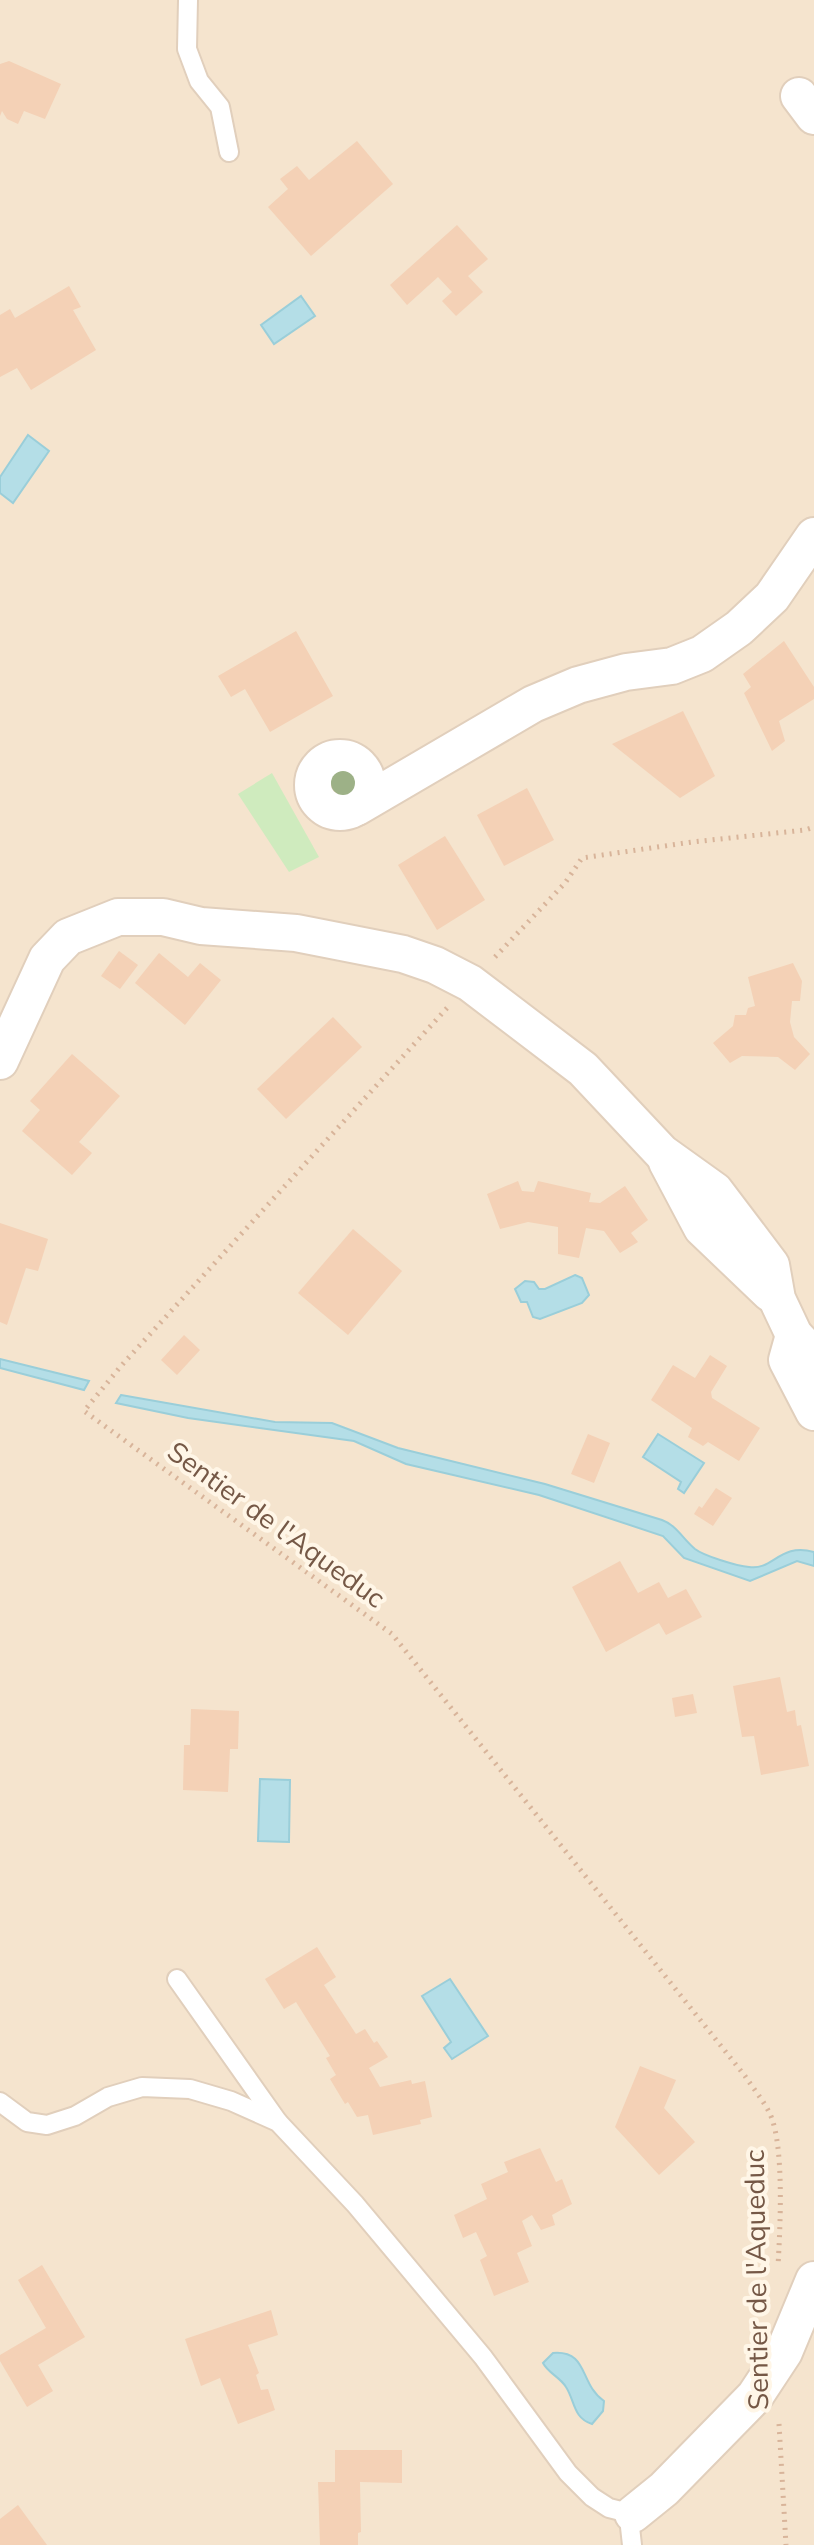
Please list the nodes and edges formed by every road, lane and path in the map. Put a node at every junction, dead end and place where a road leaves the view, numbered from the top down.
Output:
1 (188, 0) edge
2 (229, 152) dead end
3 (814, 536) edge
4 (363, 771) junction
5 (405, 780) junction
6 (357, 807) junction
7 (814, 827) edge
8 (470, 983) junction
9 (0, 1061) edge
10 (804, 1346) edge
11 (814, 1412) edge
12 (177, 1979) dead end
13 (0, 2102) edge
14 (278, 2122) junction
15 (778, 2277) dead end
16 (814, 2280) edge
17 (775, 2366) junction
18 (632, 2529) edge
19 (786, 2545) edge

1 - 2 lane
3 - 5 street
4 - 5 street
4 - 6 street
4 - 6 street
5 - 6 street
7 - 8 path, Sentier de l'Aqueduc
8 - 9 street
8 - 10 street
8 - 15 path, Sentier de l'Aqueduc
10 - 11 street
12 - 14 lane
13 - 14 lane
14 - 18 lane
16 - 17 street
17 - 18 street
17 - 19 path, Sentier de l'Aqueduc

